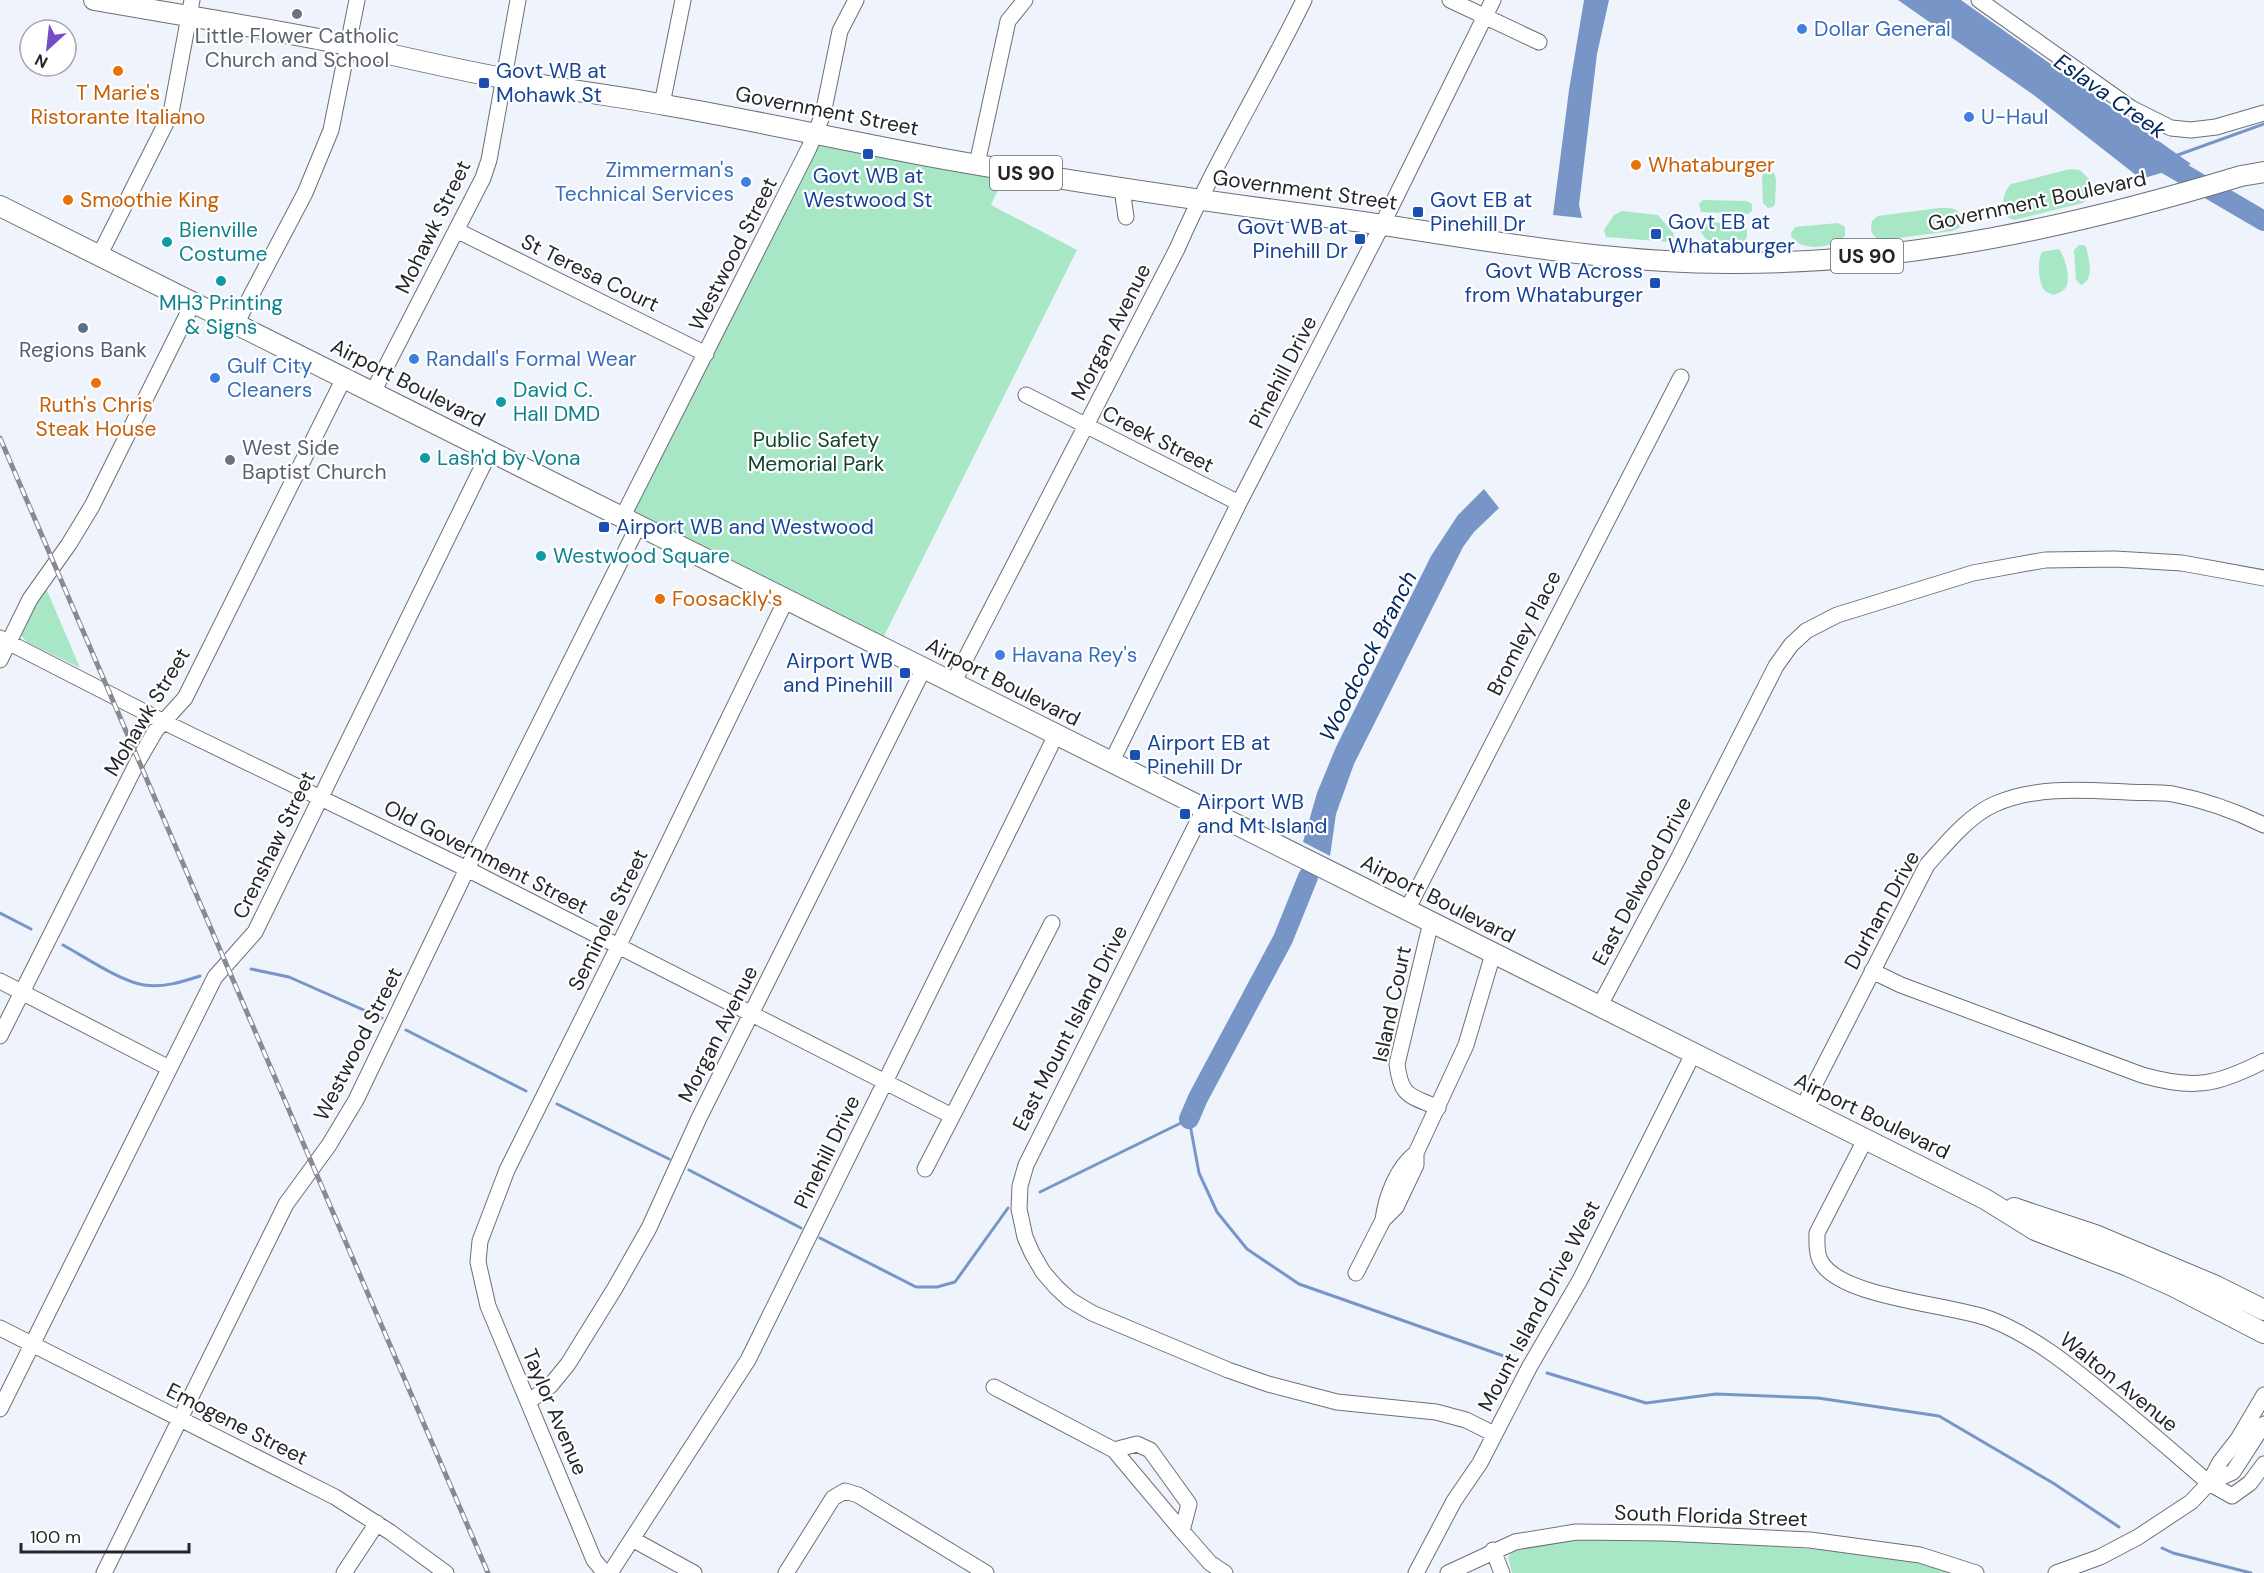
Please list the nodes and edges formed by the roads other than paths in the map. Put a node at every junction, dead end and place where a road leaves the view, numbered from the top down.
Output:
1 (94, 0) edge
2 (357, 0) edge
3 (518, 0) edge
4 (682, 0) edge
5 (856, 0) edge
6 (1025, 0) edge
7 (1304, 0) edge
8 (1450, 0) edge
9 (1493, 0) edge
10 (1979, 0) edge
11 (191, 8) edge
12 (1485, 16) junction
13 (1539, 42) dead end
14 (348, 45) junction
15 (503, 78) junction
16 (662, 104) junction
17 (2264, 114) edge
18 (815, 133) junction
19 (2264, 159) edge
20 (977, 164) junction
21 (2264, 172) edge
22 (2241, 176) junction
23 (1122, 189) junction
24 (1198, 200) junction
25 (0, 206) edge
26 (1126, 217) dead end
27 (1382, 225) junction
28 (456, 230) junction
29 (1553, 251) joint
30 (99, 256) junction
31 (193, 303) junction
32 (236, 324) junction
33 (706, 354) junction
34 (1681, 377) dead end
35 (344, 378) junction
36 (373, 392) junction
37 (1026, 395) dead end
38 (1087, 426) junction
39 (490, 451) junction
40 (1239, 503) junction
41 (630, 522) junction
42 (2264, 578) edge
43 (786, 600) junction
44 (4, 640) edge
45 (0, 660) edge
46 (924, 668) junction
47 (954, 683) junction
48 (164, 722) junction
49 (1056, 735) junction
50 (1111, 763) junction
51 (320, 799) junction
52 (1203, 809) junction
53 (2264, 825) edge
54 (466, 869) junction
55 (1407, 910) junction
56 (1431, 922) junction
57 (1052, 924) dead end
58 (618, 947) junction
59 (1493, 954) junction
60 (1872, 971) junction
61 (0, 981) edge
62 (21, 992) junction
63 (1599, 1007) junction
64 (751, 1015) junction
65 (0, 1036) edge
66 (1693, 1054) junction
67 (2264, 1061) edge
68 (169, 1068) junction
69 (885, 1083) junction
70 (1438, 1108) junction
71 (1802, 1108) junction
72 (952, 1116) junction
73 (1865, 1140) junction
74 (925, 1169) dead end
75 (1985, 1199) junction
76 (478, 1262) joint
77 (1356, 1273) dead end
78 (2264, 1310) edge
79 (0, 1328) edge
80 (2264, 1333) edge
81 (32, 1344) junction
82 (994, 1387) dead end
83 (2264, 1395) edge
84 (528, 1402) junction
85 (0, 1409) edge
86 (180, 1419) junction
87 (2264, 1424) edge
88 (1494, 1434) junction
89 (1114, 1450) junction
90 (2264, 1464) edge
91 (2209, 1483) junction
92 (377, 1523) junction
93 (1182, 1531) junction
94 (632, 1539) junction
95 (1493, 1550) junction
96 (2087, 1569) edge
97 (104, 1573) edge
98 (344, 1573) edge
99 (446, 1573) edge
100 (605, 1573) edge
101 (610, 1573) edge
102 (694, 1573) edge
103 (786, 1573) edge
104 (986, 1573) edge
105 (1225, 1573) edge
106 (1416, 1573) edge
107 (1448, 1573) edge
108 (1502, 1573) edge
109 (1976, 1573) edge
110 (2056, 1573) edge

1 - 11 main road, Government Street / US 90
2 - 14 street
3 - 15 street, Mohawk Street
4 - 16 street
5 - 18 street, Westwood Street
6 - 20 street
7 - 24 street, Morgan Avenue
8 - 12 street
9 - 12 street, Pinehill Drive
10 - 17 street
11 - 14 main road, Government Street / US 90
11 - 30 street
12 - 13 street
12 - 27 street, Pinehill Drive
14 - 15 main road, Government Street / US 90
14 - 32 street
15 - 16 main road, Government Street / US 90
15 - 28 street, Mohawk Street
16 - 18 main road, Government Street / US 90
18 - 20 main road, Government Street / US 90
18 - 33 street, Westwood Street
19 - 22 main road, Government Boulevard / US 90
20 - 23 main road, Government Street / US 90
21 - 22 main road, Government Boulevard / US 90
22 - 29 main road, Government Boulevard / US 90
23 - 24 main road, Government Street / US 90
23 - 26 street
24 - 27 main road, Government Street / US 90
24 - 38 street, Morgan Avenue
25 - 30 main road, Airport Boulevard
27 - 29 main road, Government Street / US 90
27 - 40 street, Pinehill Drive
28 - 33 street, St Teresa Court
28 - 36 street, Mohawk Street
30 - 31 main road, Airport Boulevard
31 - 32 main road, Airport Boulevard
31 - 44 street
32 - 35 main road, Airport Boulevard
33 - 41 street, Westwood Street
34 - 55 street, Bromley Place
35 - 36 main road, Airport Boulevard
35 - 48 street, Mohawk Street
36 - 39 main road, Airport Boulevard
37 - 38 street, Creek Street
38 - 40 street, Creek Street
38 - 47 street, Morgan Avenue
39 - 41 main road, Airport Boulevard
39 - 51 street, Crenshaw Street
40 - 50 street, Pinehill Drive
41 - 43 main road, Airport Boulevard
41 - 54 street, Westwood Street
42 - 63 street, East Delwood Drive
43 - 46 main road, Airport Boulevard
43 - 58 street, Seminole Street
44 - 45 street
44 - 48 street, Old Government Street
46 - 47 main road, Airport Boulevard
46 - 64 street, Morgan Avenue
47 - 49 main road, Airport Boulevard
48 - 51 street, Old Government Street
48 - 62 street, Mohawk Street
49 - 50 main road, Airport Boulevard
49 - 69 street, Pinehill Drive
50 - 52 main road, Airport Boulevard
51 - 54 street, Old Government Street
51 - 68 street, Crenshaw Street
52 - 55 main road, Airport Boulevard
52 - 88 street, East Mount Island Drive
53 - 60 street, Durham Drive
54 - 58 street, Old Government Street
54 - 86 street, Westwood Street
55 - 56 main road, Airport Boulevard
56 - 59 main road, Airport Boulevard
56 - 70 street, Island Court
57 - 72 street
58 - 64 street, Old Government Street
58 - 76 street, Seminole Street
59 - 63 main road, Airport Boulevard
59 - 70 street
60 - 67 street
60 - 71 street, Durham Drive
61 - 62 street
62 - 65 street, Mohawk Street
62 - 68 street
63 - 66 main road, Airport Boulevard
64 - 69 street, Old Government Street
64 - 84 street, Morgan Avenue
66 - 71 main road, Airport Boulevard
66 - 88 street, Mount Island Drive West
68 - 81 street, Crenshaw Street
69 - 72 street, Old Government Street
69 - 94 street, Pinehill Drive
70 - 77 street
71 - 73 main road, Airport Boulevard
72 - 74 street
73 - 75 main road, Airport Boulevard
73 - 91 street, Walton Avenue
75 - 78 main road, Airport Boulevard
75 - 80 main road, Airport Boulevard
76 - 84 street, Taylor Avenue
79 - 81 street, Emogene Street
81 - 85 street, Crenshaw Street
81 - 86 street, Emogene Street
82 - 89 street
83 - 91 street
84 - 100 street, Taylor Avenue
86 - 92 street, Emogene Street
86 - 97 street, Westwood Street
87 - 91 street
88 - 106 street, Mount Island Drive West
89 - 93 street
89 - 93 street
90 - 91 street, Walton Avenue
91 - 96 street
92 - 98 street
92 - 99 street, Emogene Street
93 - 105 street
94 - 101 street, Pinehill Drive
94 - 102 street
95 - 107 street, South Florida Street
95 - 108 street
95 - 109 street, South Florida Street
96 - 110 street
103 - 104 street

